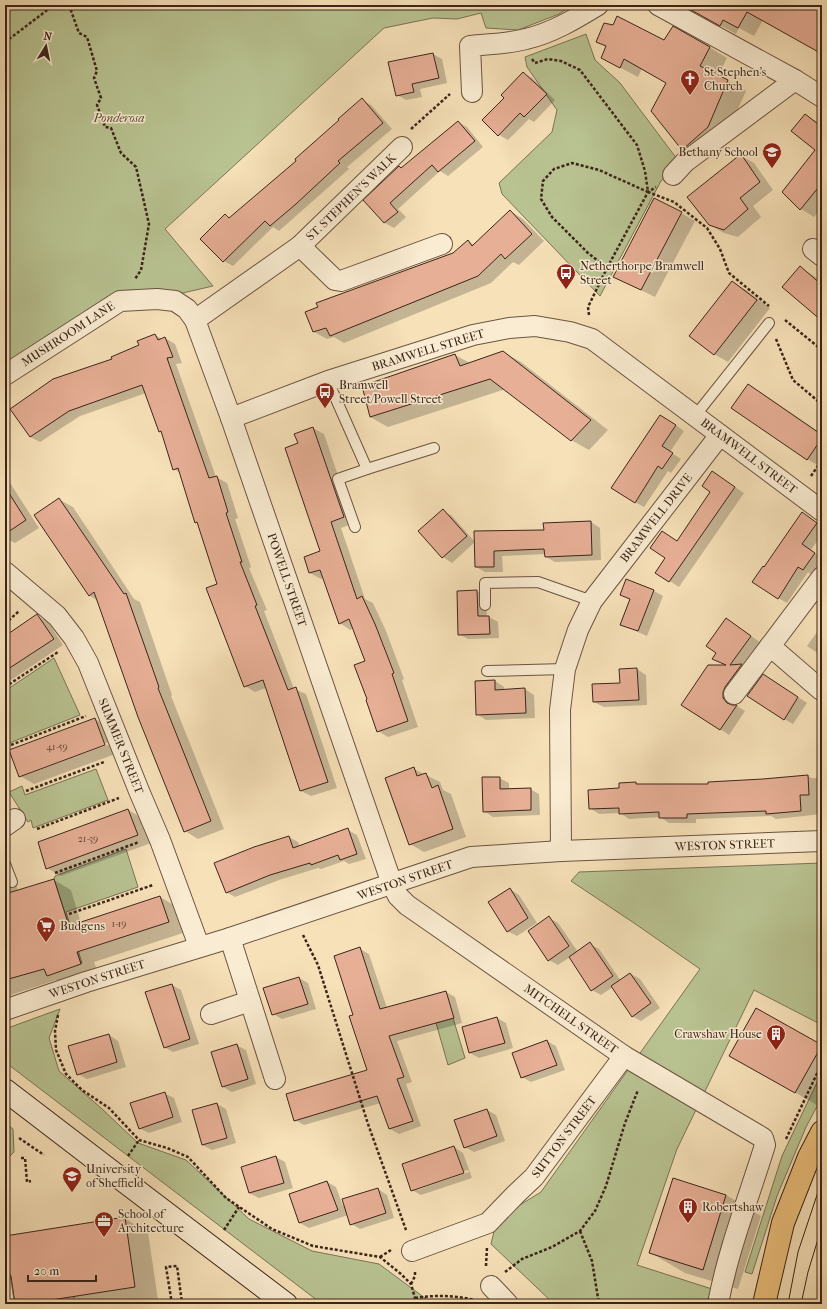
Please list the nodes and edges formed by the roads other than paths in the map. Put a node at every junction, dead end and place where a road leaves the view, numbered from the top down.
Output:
1 (598, 5) edge
2 (658, 5) edge
3 (795, 80) junction
4 (472, 86) road end
5 (822, 96) edge
6 (402, 147) road end
7 (673, 175) dead end
8 (442, 244) dead end
9 (300, 246) junction
10 (157, 299) joint
11 (195, 320) junction
12 (769, 323) road end
13 (5, 375) edge
14 (328, 381) junction
15 (695, 416) junction
16 (231, 418) junction
17 (720, 435) junction
18 (434, 448) dead end
19 (367, 469) junction
20 (822, 510) edge
21 (355, 527) dead end
22 (5, 572) edge
23 (822, 577) edge
24 (592, 601) junction
25 (485, 605) dead end
26 (770, 646) junction
27 (565, 669) junction
28 (487, 670) dead end
29 (821, 690) edge
30 (734, 694) dead end
31 (822, 841) edge
32 (561, 851) junction
33 (5, 864) edge
34 (12, 882) dead end
35 (392, 884) junction
36 (230, 938) junction
37 (199, 946) junction
38 (250, 1001) junction
39 (5, 1010) edge
40 (211, 1014) dead end
41 (624, 1056) junction
42 (275, 1079) dead end
43 (5, 1090) edge
44 (822, 1132) edge
45 (412, 1251) road end
46 (5, 1277) edge
47 (491, 1286) road end
48 (9, 1304) edge
49 (286, 1304) edge
50 (508, 1304) edge
51 (718, 1304) edge
52 (764, 1304) edge

1 - 4 street
2 - 3 street
3 - 5 street
3 - 7 street
6 - 9 street, ST. STEPHEN'S WALK
8 - 9 street, ST. STEPHEN'S WALK
9 - 11 street, ST. STEPHEN'S WALK
10 - 11 street, POWELL STREET
10 - 13 street, MUSHROOM LANE
11 - 16 street, POWELL STREET
12 - 15 lane, BRAMWELL STREET
14 - 15 street, BRAMWELL STREET
14 - 16 street, BRAMWELL STREET
14 - 19 lane
15 - 17 street, BRAMWELL STREET
16 - 35 street, POWELL STREET
17 - 20 street, BRAMWELL STREET
17 - 24 street, BRAMWELL DRIVE
18 - 19 lane
19 - 21 lane
22 - 37 street, SUMMER STREET
23 - 26 street
24 - 25 lane
24 - 27 street, BRAMWELL DRIVE
26 - 29 street
26 - 30 street
27 - 28 lane
27 - 32 street, BRAMWELL DRIVE
31 - 32 street, WESTON STREET
32 - 35 street, WESTON STREET
33 - 34 lane
35 - 36 street, WESTON STREET
35 - 41 street, MITCHELL STREET
36 - 37 street, WESTON STREET
36 - 38 street
37 - 39 street, WESTON STREET
38 - 40 street
38 - 42 street
41 - 45 street, SUTTON STREET
41 - 51 street, MITCHELL STREET
43 - 49 street
44 - 52 highway
46 - 48 lane
47 - 50 street

